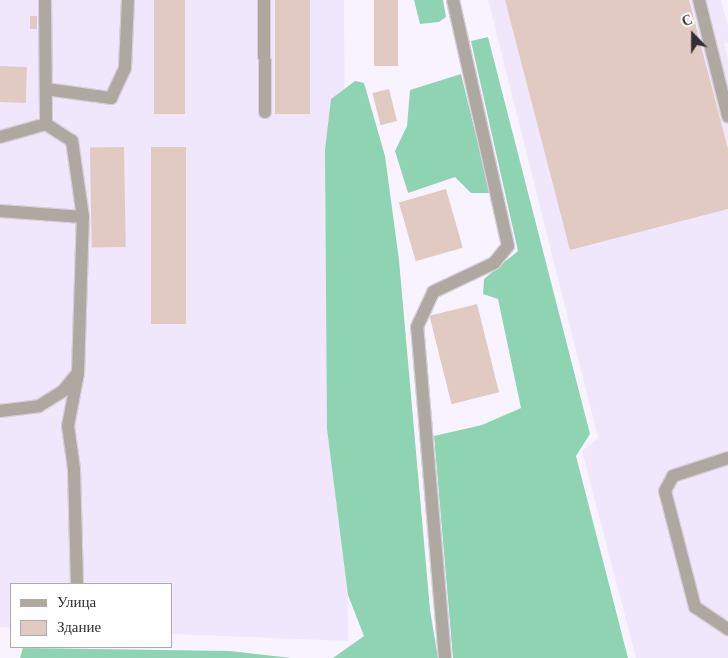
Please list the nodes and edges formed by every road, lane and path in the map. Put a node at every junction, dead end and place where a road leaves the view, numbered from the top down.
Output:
1 (45, 0) edge
2 (128, 0) edge
3 (264, 0) edge
4 (453, 0) edge
5 (699, 0) edge
6 (46, 89) junction
7 (264, 112) dead end
8 (728, 116) edge
9 (46, 124) junction
10 (0, 137) edge
11 (0, 211) edge
12 (83, 217) junction
13 (78, 373) junction
14 (0, 411) edge
15 (728, 458) edge
16 (77, 583) edge
17 (728, 628) edge
18 (445, 658) edge

1 - 6 lane
2 - 6 lane
3 - 7 lane
4 - 18 lane
5 - 8 lane
6 - 9 lane
9 - 10 lane
9 - 12 lane
11 - 12 lane
12 - 13 lane
13 - 14 lane
13 - 16 lane
15 - 17 lane

